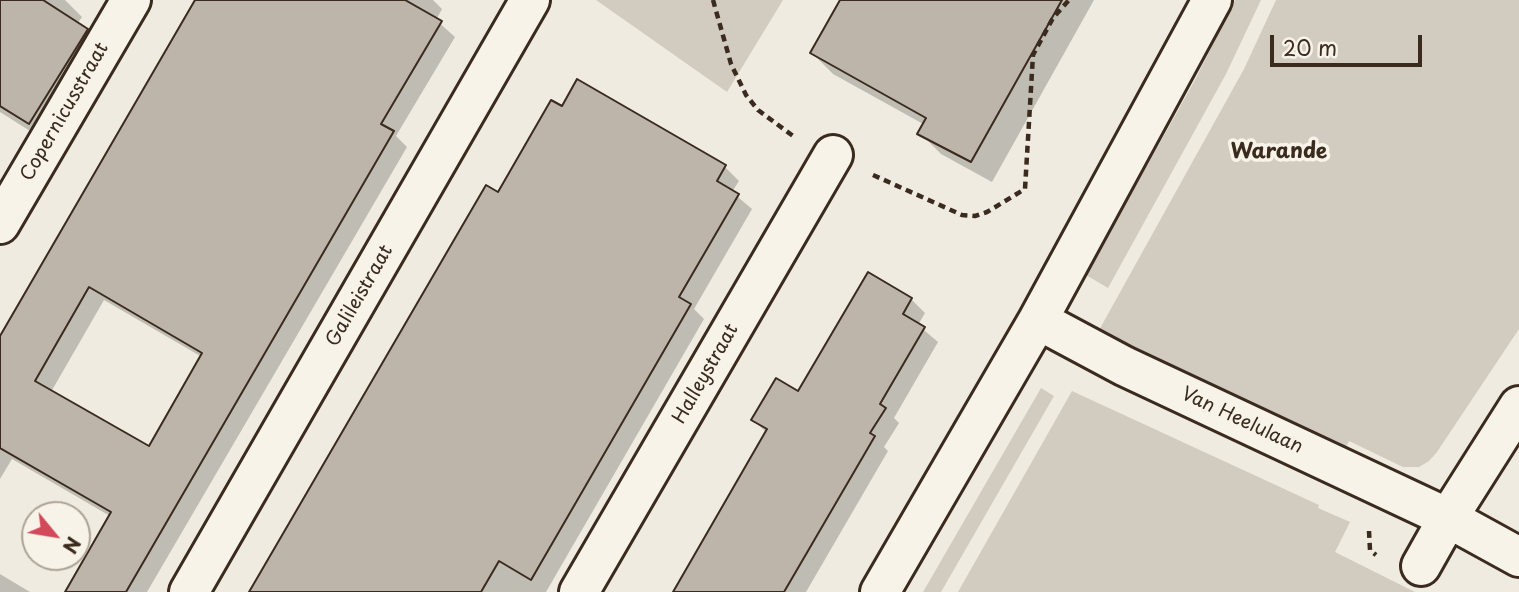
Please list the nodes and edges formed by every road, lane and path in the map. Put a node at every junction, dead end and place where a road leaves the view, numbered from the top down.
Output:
1 (131, 0) edge
2 (530, 0) edge
3 (1069, 0) edge
4 (1212, 0) edge
5 (833, 155) dead end
6 (1025, 189) dead end
7 (0, 224) edge
8 (1038, 320) junction
9 (1519, 406) edge
10 (1448, 518) junction
11 (1519, 558) edge
12 (1421, 566) dead end
13 (189, 592) edge
14 (579, 592) edge
15 (880, 592) edge

1 - 7 street, Copernicusstraat
2 - 13 street, Galileistraat
3 - 6 path
4 - 8 street
5 - 14 street, Halleystraat
8 - 10 street, Van Heelulaan
8 - 15 street
9 - 10 street
10 - 11 street, Van Heelulaan
10 - 12 street

